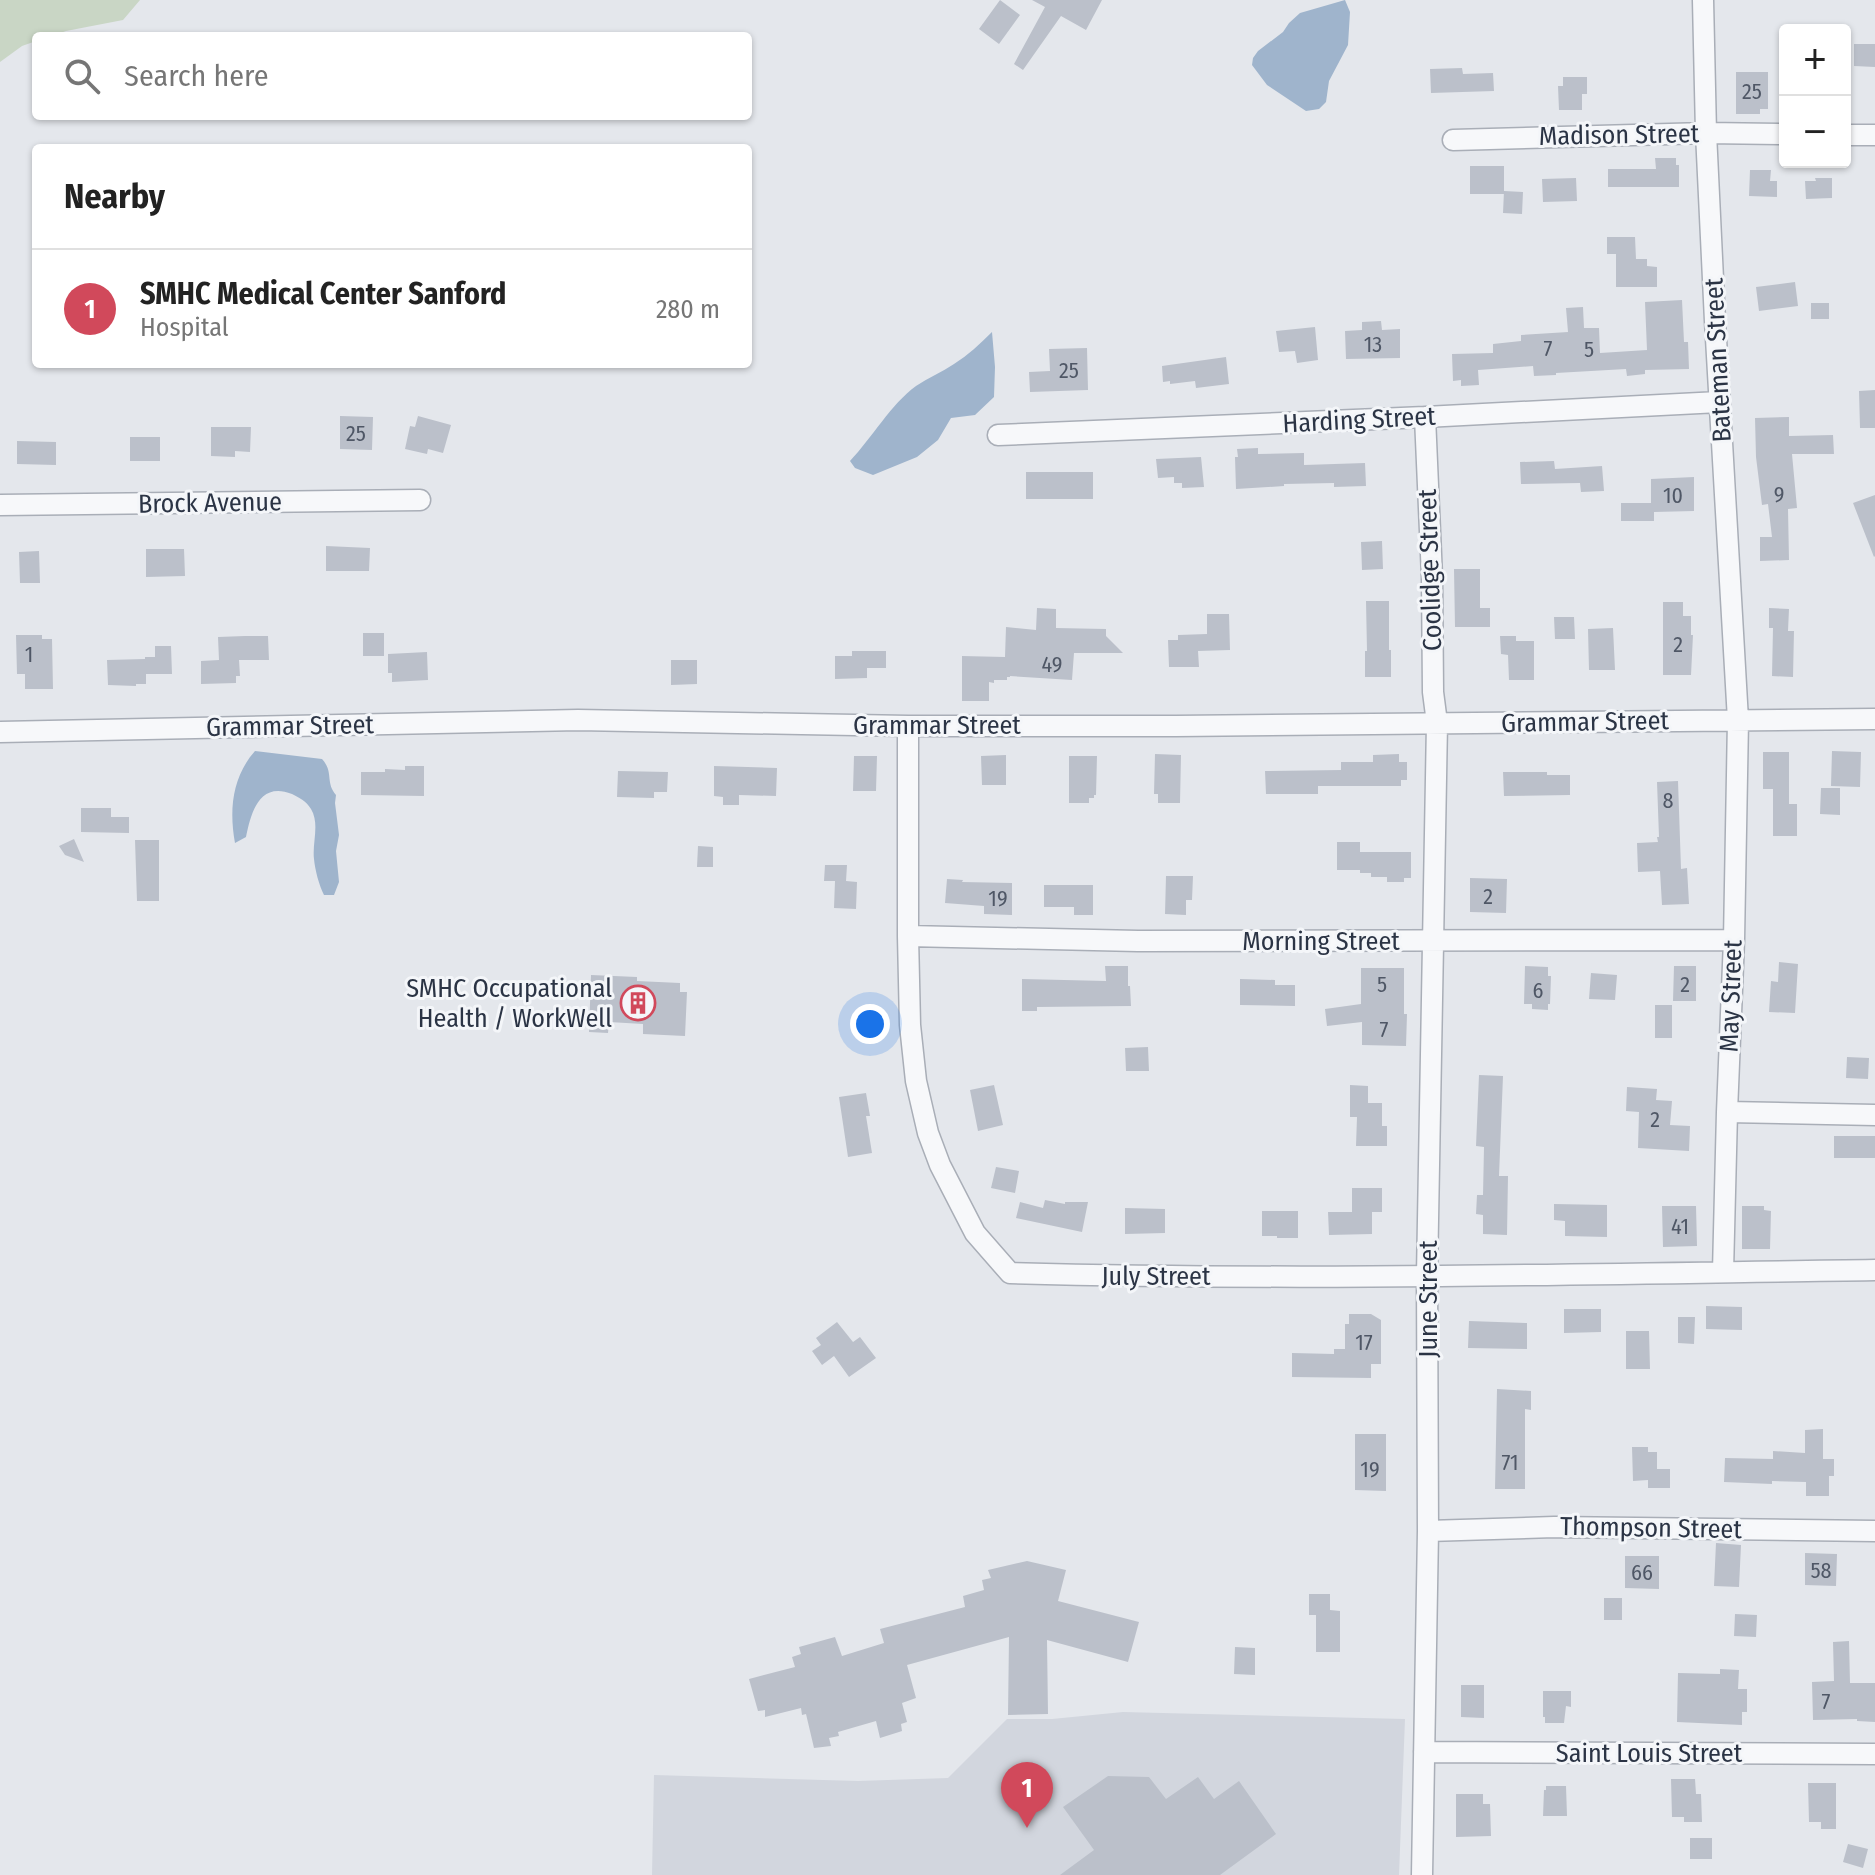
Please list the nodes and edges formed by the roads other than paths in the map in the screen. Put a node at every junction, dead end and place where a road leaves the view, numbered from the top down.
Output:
1 (1703, 0) edge
2 (1706, 133) junction
3 (1779, 134) edge
4 (1851, 135) edge
5 (1875, 135) edge
6 (1453, 140) dead end
7 (1719, 402) junction
8 (1425, 417) junction
9 (998, 435) dead end
10 (420, 500) dead end
11 (0, 505) edge
12 (1875, 719) edge
13 (1738, 720) junction
14 (1437, 723) junction
15 (908, 726) junction
16 (0, 732) edge
17 (908, 936) junction
18 (1734, 940) junction
19 (1432, 941) junction
20 (1727, 1112) junction
21 (1875, 1115) edge
22 (1875, 1270) edge
23 (1723, 1272) junction
24 (1427, 1275) junction
25 (1428, 1531) junction
26 (1875, 1531) edge
27 (1424, 1752) junction
28 (1875, 1754) edge
29 (1422, 1875) edge

1 - 2 street, Bateman Street
2 - 3 street, Madison Street
2 - 6 street, Madison Street
2 - 7 street, Bateman Street
4 - 5 street
7 - 8 street, Harding Street
7 - 13 street, Bateman Street
8 - 9 street, Harding Street
8 - 14 street, Coolidge Street
10 - 11 street, Brock Avenue
12 - 13 street, Grammar Street
13 - 14 street, Grammar Street
13 - 18 street, May Street
14 - 15 street, Grammar Street
14 - 19 street, June Street
15 - 16 street, Grammar Street
15 - 17 street, July Street
17 - 19 street, Morning Street
17 - 24 street, July Street
18 - 19 street, Morning Street
18 - 20 street, May Street
19 - 24 street, June Street
20 - 21 street
20 - 23 street, May Street
22 - 23 street, July Street
23 - 24 street, July Street
24 - 25 street, June Street
25 - 26 street, Thompson Street
25 - 27 street, June Street
27 - 28 street, Saint Louis Street
27 - 29 street, June Street

